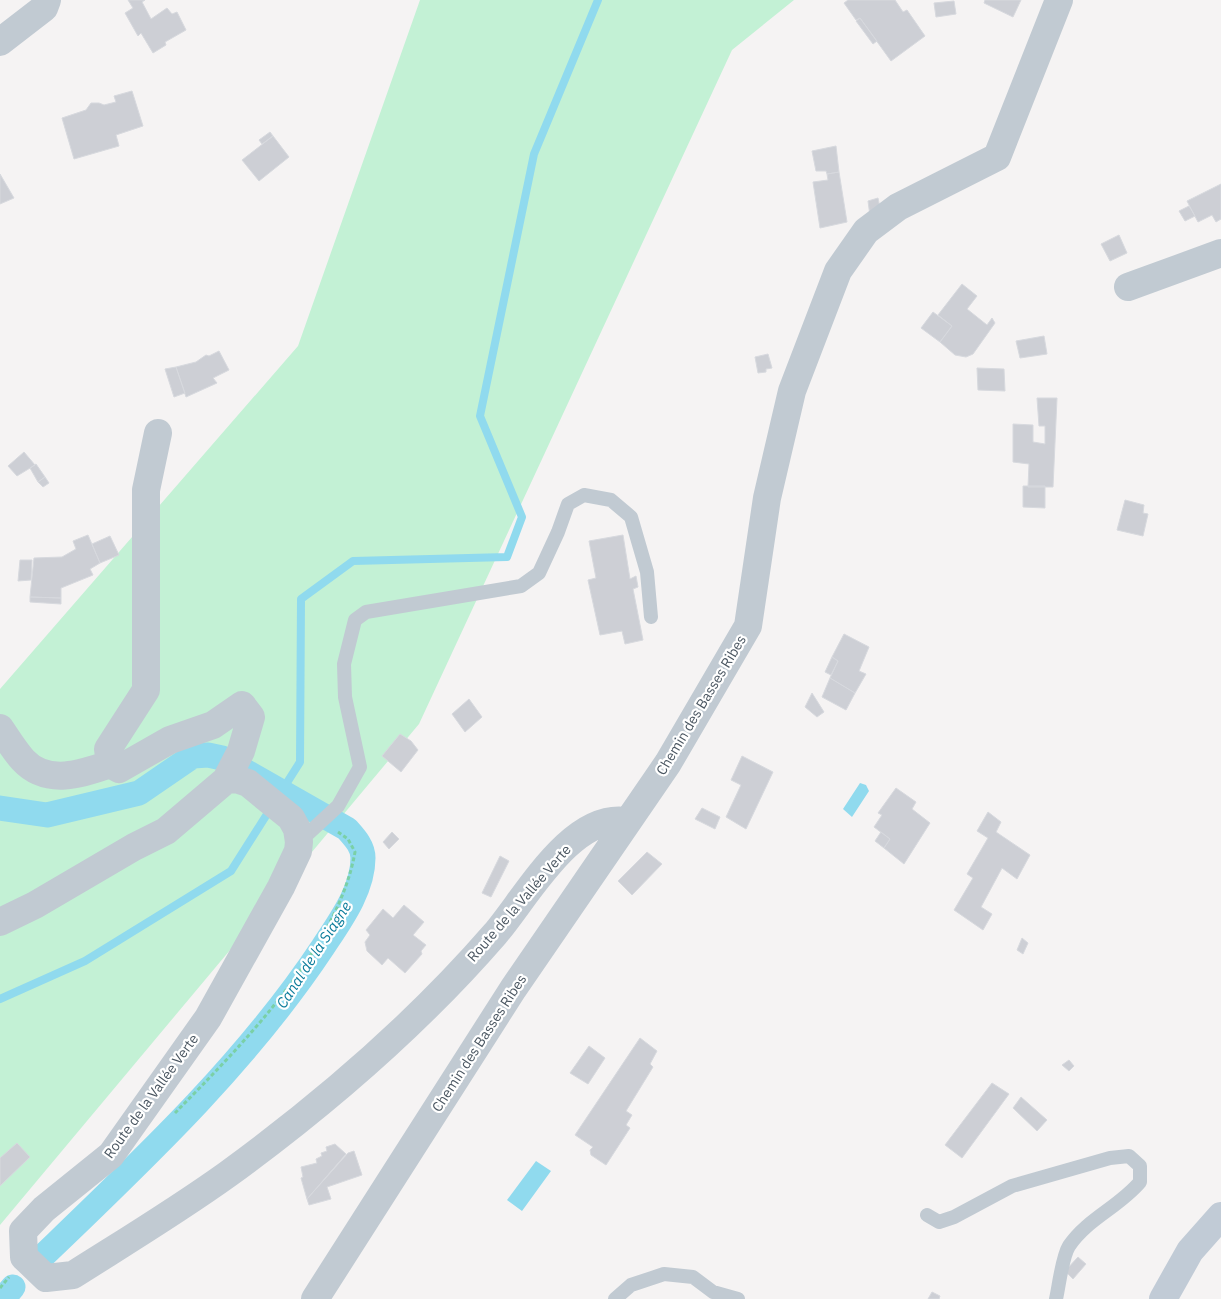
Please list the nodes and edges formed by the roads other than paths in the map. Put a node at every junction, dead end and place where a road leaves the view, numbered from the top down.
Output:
1 (47, 0) edge
2 (1059, 0) edge
3 (0, 42) edge
4 (1221, 253) edge
5 (1128, 287) dead end
6 (158, 433) dead end
7 (651, 617) dead end
8 (0, 728) edge
9 (110, 764) junction
10 (238, 782) junction
11 (626, 821) junction
12 (295, 830) junction
13 (0, 922) edge
14 (927, 1216) dead end
15 (1221, 1216) edge
16 (315, 1299) edge
17 (615, 1299) edge
18 (738, 1299) edge
19 (1056, 1299) edge
20 (1162, 1299) edge

1 - 3 street
2 - 11 street, Chemin des Basses Ribes
4 - 5 street
6 - 9 street
7 - 12 lane
8 - 9 street
9 - 10 street
10 - 12 street
10 - 13 street
11 - 12 street, Route de la Vallée Verte
11 - 16 street, Chemin des Basses Ribes
14 - 19 lane
15 - 20 main road
17 - 18 lane

